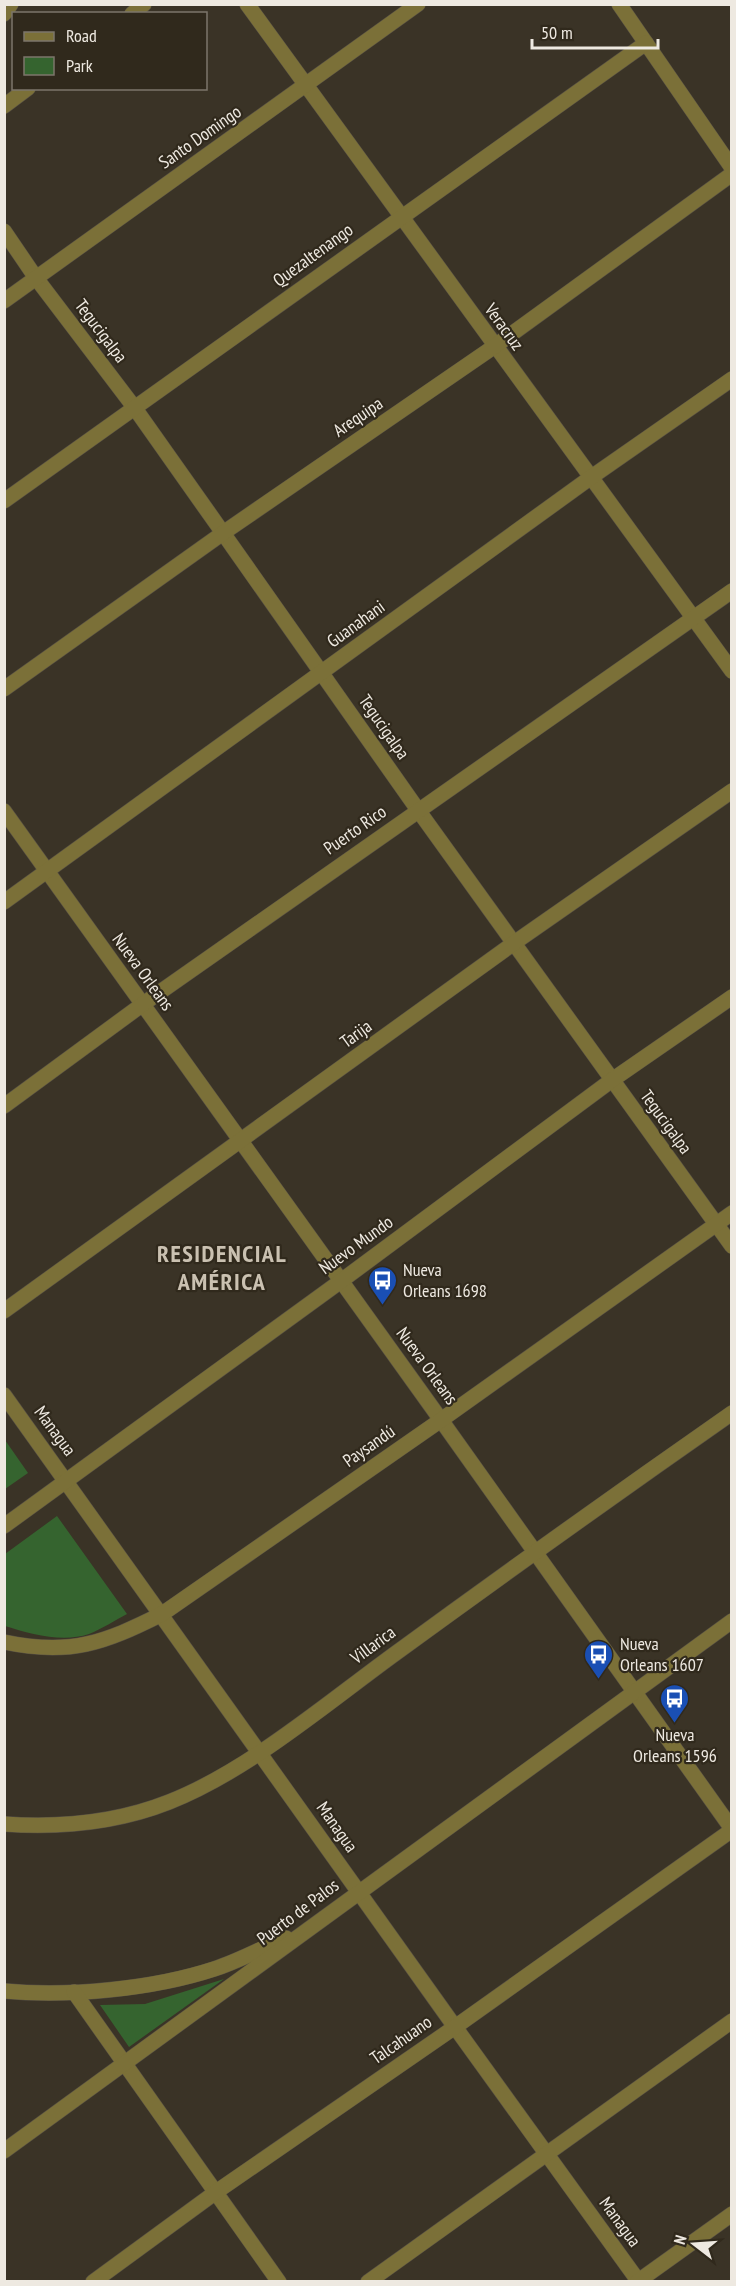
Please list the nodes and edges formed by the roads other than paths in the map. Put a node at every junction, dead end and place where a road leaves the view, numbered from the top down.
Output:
1 (11, 4) edge
2 (247, 4) edge
3 (418, 4) edge
4 (619, 4) edge
5 (4, 14) edge
6 (646, 43) junction
7 (305, 86) junction
8 (25, 90) edge
9 (4, 106) edge
10 (732, 168) edge
11 (732, 174) edge
12 (400, 217) junction
13 (4, 231) edge
14 (36, 278) junction
15 (4, 301) edge
16 (495, 346) junction
17 (732, 379) edge
18 (134, 407) junction
19 (590, 478) junction
20 (4, 501) edge
21 (223, 533) junction
22 (732, 591) edge
23 (694, 618) junction
24 (732, 671) edge
25 (322, 673) junction
26 (4, 688) edge
27 (732, 791) edge
28 (418, 810) junction
29 (4, 811) edge
30 (47, 871) junction
31 (4, 902) edge
32 (514, 944) junction
33 (732, 997) edge
34 (143, 1004) junction
35 (612, 1080) junction
36 (4, 1106) edge
37 (240, 1141) junction
38 (732, 1213) edge
39 (716, 1224) junction
40 (732, 1246) edge
41 (341, 1281) junction
42 (4, 1311) edge
43 (4, 1395) edge
44 (732, 1413) edge
45 (441, 1420) junction
46 (67, 1480) junction
47 (4, 1526) edge
48 (535, 1551) junction
49 (162, 1614) junction
50 (732, 1621) edge
51 (4, 1642) edge
52 (633, 1691) junction
53 (261, 1752) junction
54 (4, 1824) edge
55 (732, 1829) edge
56 (359, 1891) junction
57 (308, 1929) junction
58 (4, 1991) edge
59 (74, 1992) junction
60 (732, 2021) edge
61 (455, 2027) junction
62 (125, 2064) junction
63 (4, 2151) edge
64 (546, 2153) junction
65 (216, 2192) junction
66 (732, 2214) edge
67 (638, 2281) edge
68 (93, 2282) edge
69 (279, 2282) edge
70 (368, 2282) edge

1 - 5 street
2 - 7 street, Veracruz
3 - 7 street, Santo Domingo
4 - 6 street
6 - 10 street
6 - 12 street, Quezaltenango
7 - 12 street, Veracruz
7 - 14 street, Santo Domingo
8 - 9 street
11 - 16 street, Arequipa
12 - 16 street, Veracruz
12 - 18 street, Quezaltenango
13 - 14 street, Tegucigalpa
14 - 15 street, Santo Domingo
14 - 18 street, Tegucigalpa
16 - 19 street, Veracruz
16 - 21 street, Arequipa
17 - 19 street, Guanahani
18 - 20 street, Quezaltenango
18 - 21 street, Tegucigalpa
19 - 23 street, Veracruz
19 - 25 street, Guanahani
21 - 25 street, Tegucigalpa
21 - 26 street, Arequipa
22 - 23 street, Puerto Rico
23 - 24 street, Veracruz
23 - 28 street, Puerto Rico
25 - 28 street, Tegucigalpa
25 - 30 street, Guanahani
27 - 32 street, Tarija
28 - 32 street, Tegucigalpa
28 - 34 street, Puerto Rico
29 - 30 street, Nueva Orleans
30 - 31 street, Guanahani
30 - 34 street, Nueva Orleans
32 - 35 street, Tegucigalpa
32 - 37 street, Tarija
33 - 35 street, Nuevo Mundo
34 - 36 street, Puerto Rico
34 - 37 street, Nueva Orleans
35 - 39 street, Tegucigalpa
35 - 41 street, Nuevo Mundo
37 - 41 street, Nueva Orleans
37 - 42 street, Tarija
38 - 39 street, Paysandú
39 - 40 street, Tegucigalpa
39 - 45 street, Paysandú
41 - 45 street, Nueva Orleans
41 - 46 street, Nuevo Mundo
43 - 46 street, Managua
44 - 48 street, Villarica
45 - 48 street, Nueva Orleans
45 - 49 street, Paysandú
46 - 47 street, Nuevo Mundo
46 - 49 street, Managua
48 - 52 street, Nueva Orleans
48 - 53 street, Villarica
49 - 51 street, Paysandú
49 - 53 street, Managua
50 - 52 street, Puerto de Palos
52 - 55 street, Nueva Orleans
52 - 56 street, Puerto de Palos
53 - 54 street, Villarica
53 - 56 street, Managua
55 - 61 street, Talcahuano
56 - 57 street, Puerto de Palos
56 - 61 street, Managua
57 - 59 street
57 - 62 street, Puerto de Palos
58 - 59 street
59 - 62 street
60 - 64 street
61 - 64 street, Managua
61 - 65 street, Talcahuano
62 - 63 street, Puerto de Palos
62 - 65 street
64 - 67 street, Managua
64 - 70 street
65 - 68 street, Talcahuano
65 - 69 street
66 - 67 street

